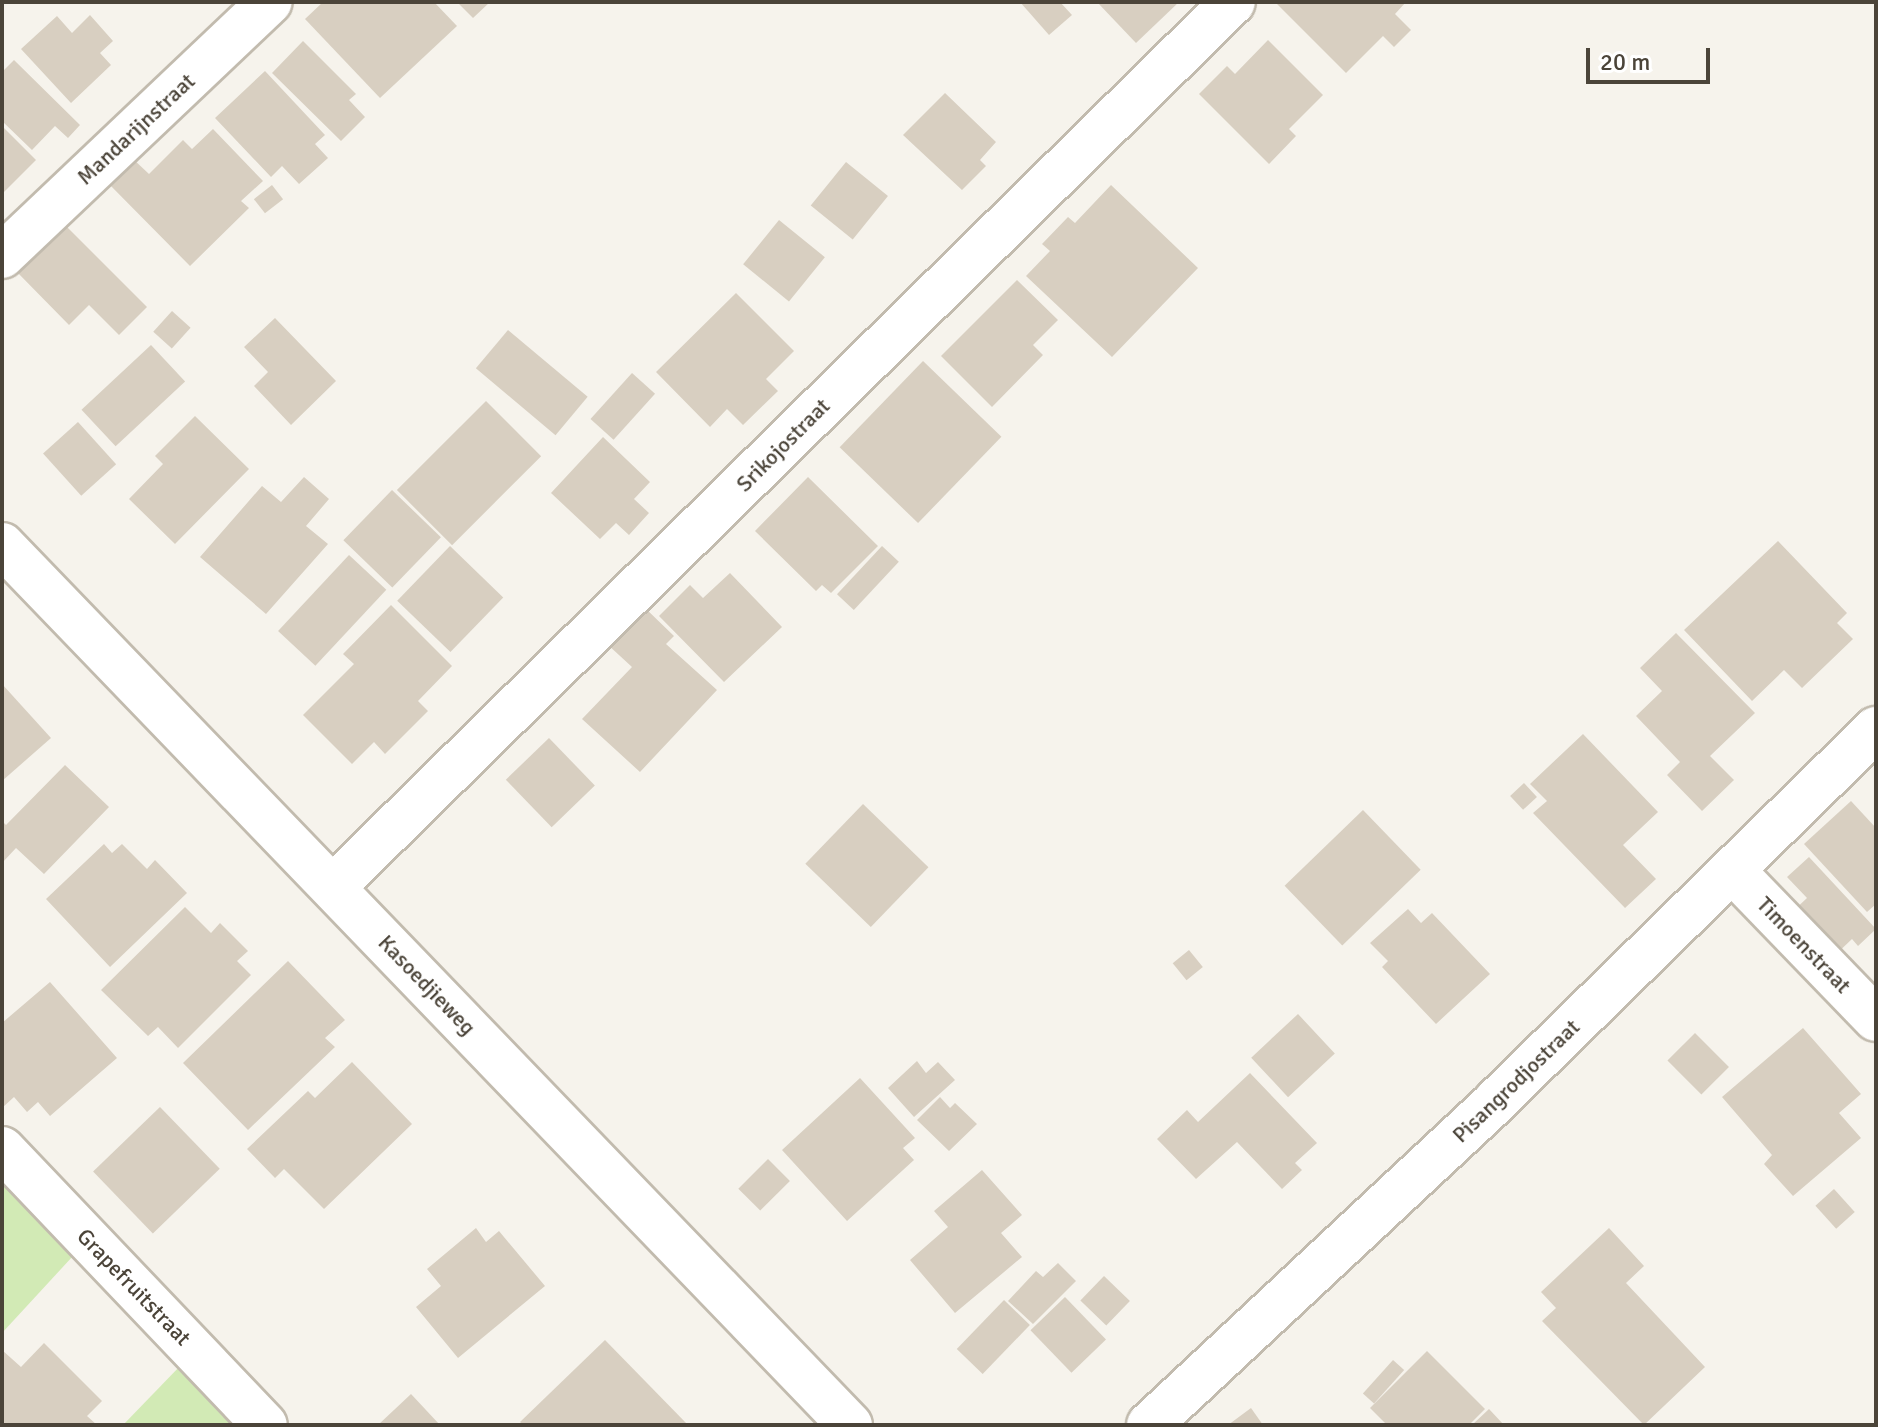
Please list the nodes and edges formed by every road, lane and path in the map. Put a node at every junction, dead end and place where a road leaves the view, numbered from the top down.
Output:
1 (270, 2) edge
2 (1233, 2) edge
3 (2, 256) edge
4 (2, 545) edge
5 (1876, 729) edge
6 (1732, 870) junction
7 (333, 887) junction
8 (1876, 1019) edge
9 (2, 1149) edge
10 (265, 1425) edge
11 (850, 1425) edge
12 (1149, 1425) edge

1 - 3 street, Mandarijnstraat
2 - 7 street, Srikojostraat
4 - 7 street, Kasoedjieweg
5 - 6 street, Pisangrodjostraat
6 - 8 street, Timoenstraat
6 - 12 street, Pisangrodjostraat
7 - 11 street, Kasoedjieweg
9 - 10 street, Grapefruitstraat

